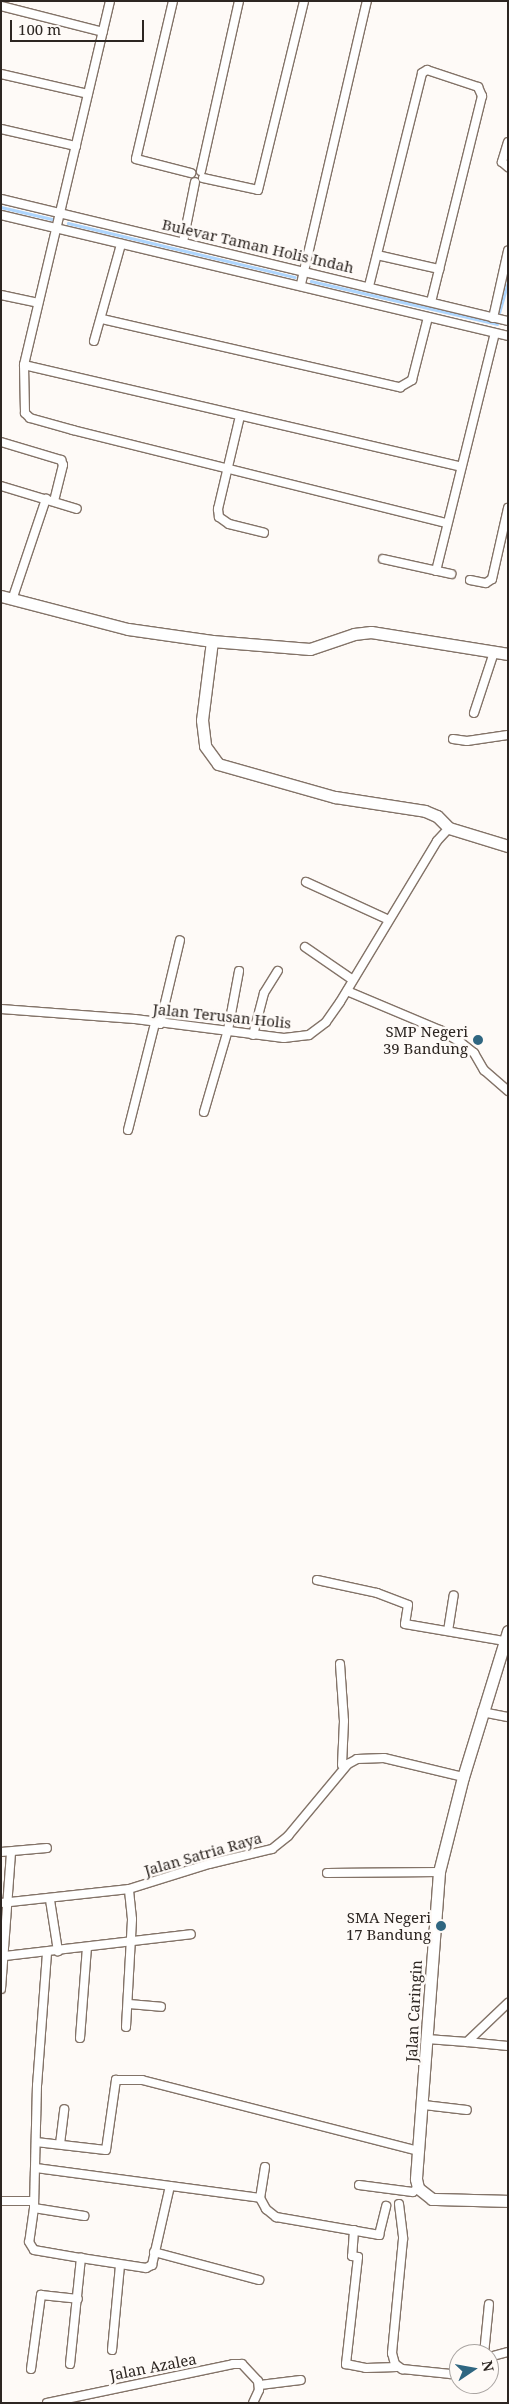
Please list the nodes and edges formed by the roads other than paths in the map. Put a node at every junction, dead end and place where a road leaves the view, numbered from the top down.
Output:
1 (110, 1) edge
2 (173, 1) edge
3 (239, 1) edge
4 (304, 1) edge
5 (367, 1) edge
6 (1, 6) edge
7 (103, 32) junction
8 (1, 74) edge
9 (88, 94) junction
10 (1, 129) edge
11 (508, 142) edge
12 (76, 146) junction
13 (508, 167) edge
14 (191, 172) junction
15 (202, 174) junction
16 (195, 182) junction
17 (1, 199) edge
18 (59, 212) junction
19 (1, 215) edge
20 (55, 228) junction
21 (183, 242) junction
22 (121, 244) junction
23 (508, 251) edge
24 (377, 255) junction
25 (439, 269) junction
26 (304, 271) junction
27 (301, 284) junction
28 (369, 286) junction
29 (1, 295) edge
30 (432, 302) junction
31 (38, 303) junction
32 (428, 317) junction
33 (493, 318) junction
34 (102, 319) junction
35 (508, 321) edge
36 (495, 333) junction
37 (507, 333) edge
38 (94, 341) dead end
39 (24, 365) junction
40 (240, 416) junction
41 (1, 442) edge
42 (461, 467) junction
43 (228, 468) junction
44 (1, 486) edge
45 (50, 500) junction
46 (508, 508) edge
47 (77, 509) dead end
48 (447, 523) junction
49 (264, 533) dead end
50 (383, 558) dead end
51 (436, 571) junction
52 (451, 574) dead end
53 (470, 580) dead end
54 (7, 598) edge
55 (212, 641) junction
56 (494, 652) junction
57 (508, 654) edge
58 (474, 713) dead end
59 (508, 735) edge
60 (453, 738) dead end
61 (449, 828) junction
62 (508, 846) edge
63 (306, 882) dead end
64 (389, 920) junction
65 (180, 940) dead end
66 (305, 947) dead end
67 (239, 971) dead end
68 (278, 971) dead end
69 (353, 980) junction
70 (347, 991) junction
71 (1, 1009) edge
72 (158, 1024) junction
73 (228, 1030) junction
74 (254, 1034) junction
75 (508, 1091) edge
76 (204, 1112) dead end
77 (128, 1130) dead end
78 (317, 1580) dead end
79 (454, 1595) dead end
80 (448, 1631) junction
81 (506, 1636) edge
82 (340, 1664) dead end
83 (482, 1712) junction
84 (508, 1717) edge
85 (342, 1765) dead end
86 (463, 1777) junction
87 (47, 1848) dead end
88 (1, 1852) edge
89 (12, 1852) junction
90 (439, 1872) junction
91 (327, 1873) dead end
92 (129, 1889) junction
93 (50, 1900) junction
94 (4, 1904) edge
95 (191, 1934) dead end
96 (131, 1942) junction
97 (87, 1948) junction
98 (58, 1952) junction
99 (47, 1953) junction
100 (5, 1956) junction
101 (2, 1978) edge
102 (1, 1989) edge
103 (508, 2003) edge
104 (129, 2004) junction
105 (161, 2007) dead end
106 (126, 2027) dead end
107 (80, 2038) dead end
108 (427, 2039) junction
109 (467, 2042) junction
110 (508, 2046) edge
111 (424, 2105) junction
112 (64, 2109) dead end
113 (467, 2110) dead end
114 (36, 2142) junction
115 (60, 2144) junction
116 (418, 2151) junction
117 (265, 2167) dead end
118 (36, 2168) junction
119 (359, 2185) dead end
120 (170, 2186) junction
121 (418, 2188) junction
122 (260, 2198) junction
123 (1, 2201) edge
124 (508, 2201) edge
125 (34, 2204) junction
126 (399, 2204) dead end
127 (386, 2206) dead end
128 (84, 2216) dead end
129 (354, 2230) junction
130 (154, 2252) junction
131 (81, 2258) junction
132 (120, 2265) junction
133 (259, 2280) dead end
134 (78, 2299) junction
135 (489, 2304) dead end
136 (485, 2344) edge
137 (112, 2350) dead end
138 (70, 2364) dead end
139 (397, 2367) junction
140 (31, 2369) dead end
141 (449, 2374) edge
142 (301, 2380) dead end
143 (259, 2383) junction
144 (47, 2403) edge
145 (253, 2403) edge

1 - 7 street
2 - 14 street
3 - 15 street
4 - 15 street
5 - 26 street
6 - 7 street
7 - 9 street
8 - 9 street
9 - 12 street
10 - 12 street
11 - 13 street
12 - 18 street
14 - 15 street
14 - 16 street
15 - 16 street
16 - 21 street
17 - 18 street, Bulevar Taman Holis Indah
18 - 20 street
18 - 21 street, Bulevar Taman Holis Indah
19 - 20 street, Bulevar Taman Holis Indah
20 - 22 street, Bulevar Taman Holis Indah
20 - 31 street
21 - 26 street, Bulevar Taman Holis Indah
22 - 27 street, Bulevar Taman Holis Indah
22 - 34 street
23 - 33 street
24 - 25 street
24 - 25 street
24 - 28 street
25 - 30 street
26 - 27 street
26 - 28 street, Bulevar Taman Holis Indah
27 - 32 street, Bulevar Taman Holis Indah
28 - 30 street, Bulevar Taman Holis Indah
29 - 31 street
30 - 33 street, Bulevar Taman Holis Indah
31 - 39 street
32 - 34 street
32 - 36 street, Bulevar Taman Holis Indah
33 - 35 street, Bulevar Taman Holis Indah
34 - 38 street
36 - 37 street, Bulevar Taman Holis Indah
36 - 42 street
39 - 40 street
39 - 43 street
40 - 42 street
40 - 43 street
41 - 45 street
42 - 48 street
43 - 48 street
43 - 49 street
44 - 45 street
45 - 47 street
45 - 54 street
46 - 53 street
48 - 51 street
50 - 51 street
51 - 52 street
54 - 55 main road
55 - 56 main road
55 - 61 main road
56 - 57 main road
56 - 58 street
59 - 60 street
61 - 62 main road
61 - 64 street, Jalan Terusan Holis
63 - 64 street
64 - 69 street, Jalan Terusan Holis
65 - 72 street
66 - 69 street
67 - 73 street
68 - 74 street
69 - 70 street, Jalan Terusan Holis
70 - 74 street, Jalan Terusan Holis
70 - 75 street
71 - 72 street, Jalan Terusan Holis
72 - 73 street, Jalan Terusan Holis
72 - 77 street
73 - 74 street, Jalan Terusan Holis
73 - 76 street
78 - 80 street
79 - 80 street
80 - 81 street
81 - 83 main road, Jalan Caringin
82 - 85 street
83 - 84 street
83 - 86 main road, Jalan Caringin
86 - 90 main road, Jalan Caringin
86 - 92 street, Jalan Satria Raya
87 - 89 street
88 - 89 street
89 - 94 street
90 - 91 street
90 - 108 main road, Jalan Caringin
92 - 93 street, Jalan Satria Raya
92 - 96 street
93 - 94 street, Jalan Satria Raya
93 - 98 street
94 - 100 street
95 - 96 street
96 - 97 street
96 - 104 street
97 - 98 street
97 - 107 street
98 - 99 street
99 - 100 street
99 - 114 street
100 - 101 street
101 - 102 street
103 - 109 street
104 - 105 street
104 - 106 street
108 - 109 street
108 - 111 main road, Jalan Caringin
109 - 110 street
111 - 113 street
111 - 116 main road, Jalan Caringin
112 - 115 street
114 - 115 street
114 - 118 street
115 - 116 street
116 - 121 main road, Jalan Caringin
117 - 122 street
118 - 120 street
118 - 125 street
119 - 121 street
120 - 122 street
120 - 130 street
121 - 124 main road
122 - 129 street
123 - 125 street
125 - 128 street
125 - 131 street
126 - 139 street
127 - 129 street
129 - 139 street
130 - 132 street
130 - 133 street
131 - 132 street
131 - 134 street
132 - 137 street
134 - 138 street
134 - 140 street
135 - 136 street
139 - 141 street
142 - 143 street
143 - 144 street, Jalan Azalea
143 - 145 street

